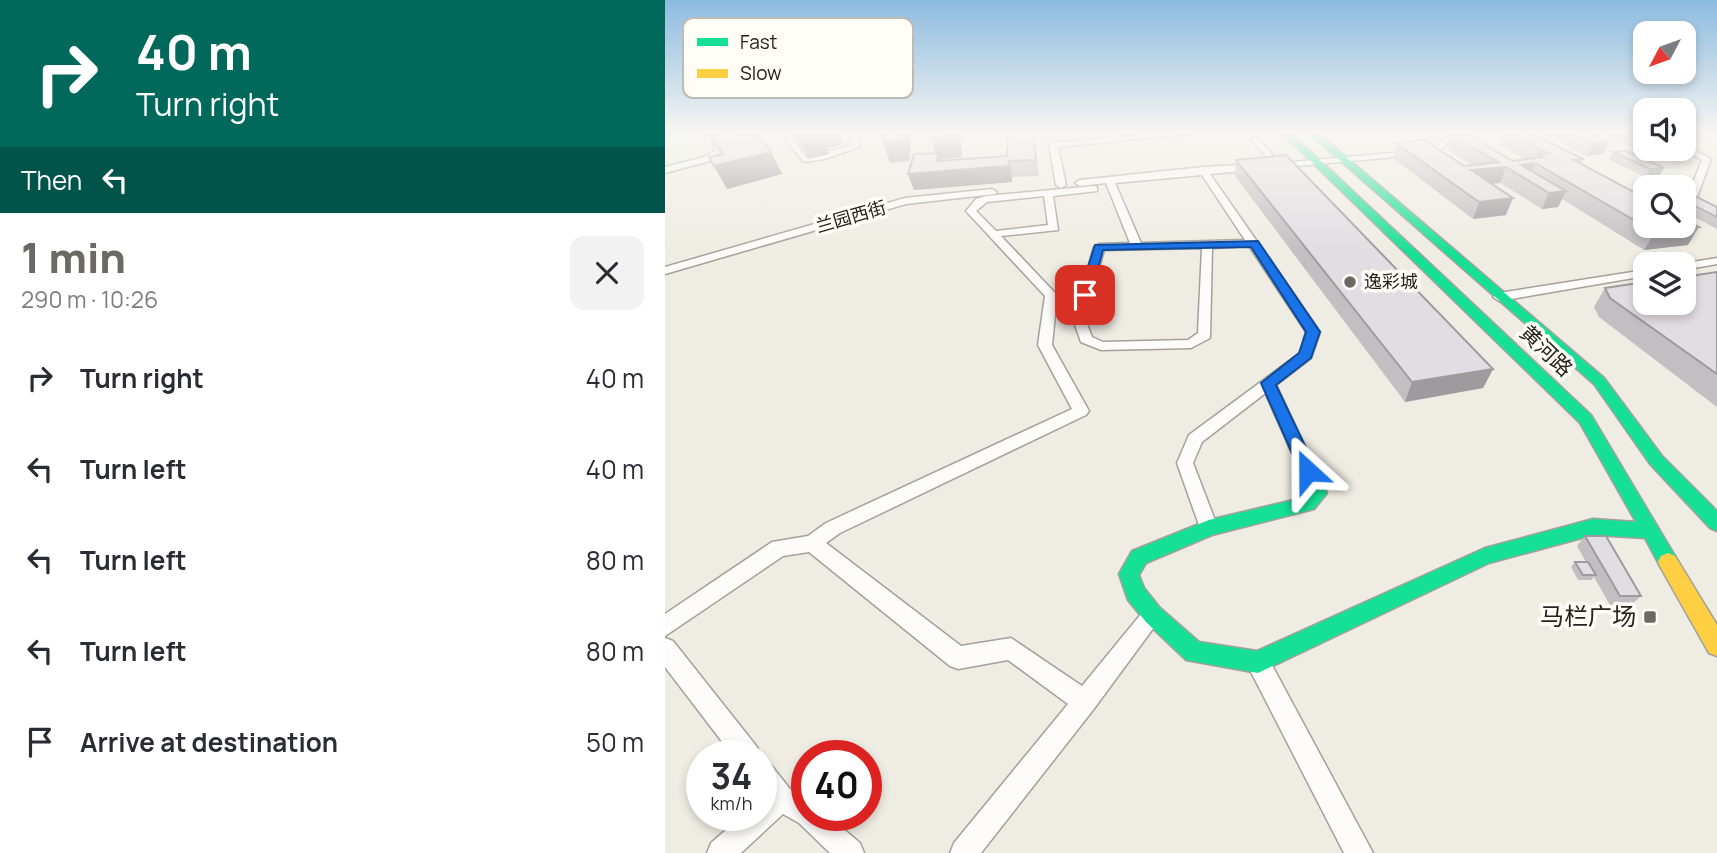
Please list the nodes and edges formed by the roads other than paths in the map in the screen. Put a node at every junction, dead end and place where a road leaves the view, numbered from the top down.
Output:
1 (1054, 173) edge
2 (1177, 173) edge
3 (1205, 173) edge
4 (1328, 173) edge
5 (1359, 173) edge
6 (1702, 173) edge
7 (1109, 180) junction
8 (1094, 188) dead end
9 (1055, 189) junction
10 (1717, 215) edge
11 (994, 234) junction
12 (1254, 243) junction
13 (1207, 245) junction
14 (1137, 246) junction
15 (1717, 261) edge
16 (1696, 265) edge
17 (665, 271) edge
18 (1633, 275) edge
19 (1499, 297) junction
20 (1268, 383) junction
21 (1717, 523) edge
22 (1209, 528) junction
23 (1651, 531) junction
24 (812, 543) junction
25 (1153, 615) junction
26 (665, 626) edge
27 (1717, 645) edge
28 (665, 649) edge
29 (1258, 662) junction
30 (1085, 702) junction
31 (736, 740) edge
32 (777, 793) edge
33 (781, 798) junction
34 (791, 804) edge
35 (826, 831) edge
36 (721, 853) edge
37 (850, 853) edge
38 (964, 853) edge
39 (1359, 853) edge

1 - 9 street
2 - 7 street, 兰园西街
3 - 12 street
4 - 23 main road, 黄河路
5 - 19 main road, 黄河路
6 - 10 street
7 - 9 street, 兰园西街
7 - 14 street
8 - 9 street
9 - 11 street
9 - 11 street
9 - 17 street, 兰园西街
11 - 24 street
12 - 13 street
12 - 20 street
13 - 14 street
13 - 14 street
15 - 16 street
18 - 19 street
19 - 21 main road, 黄河路
20 - 22 street
20 - 22 main road
22 - 25 main road
23 - 27 main road, 黄河路
23 - 29 main road
24 - 26 street
24 - 30 street
25 - 29 main road
25 - 30 street
28 - 31 street
29 - 39 street
30 - 38 street
32 - 33 street
33 - 34 street
33 - 36 street
35 - 37 street

